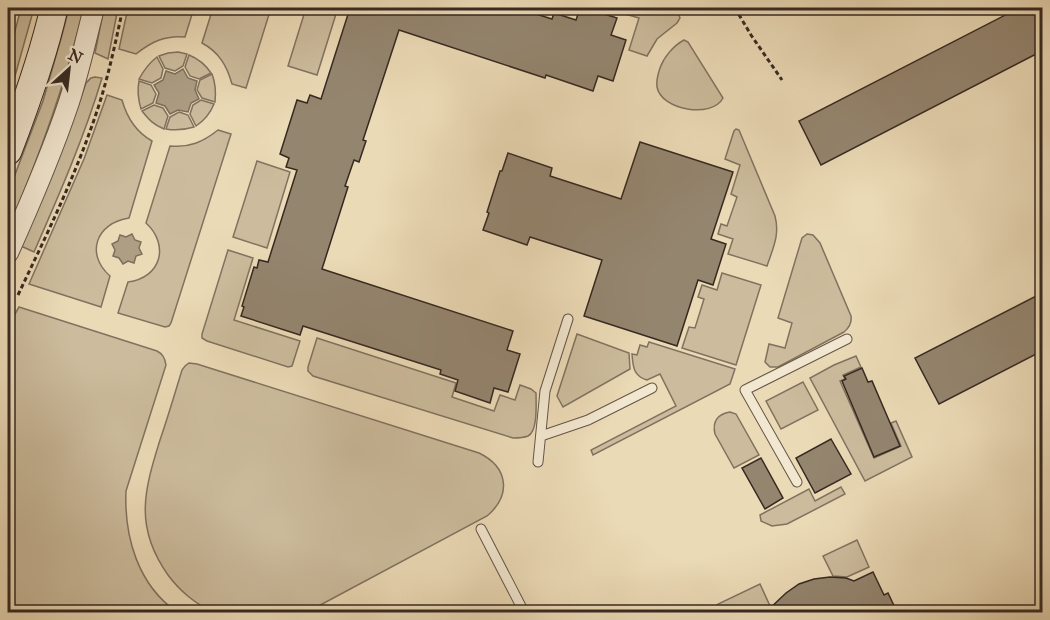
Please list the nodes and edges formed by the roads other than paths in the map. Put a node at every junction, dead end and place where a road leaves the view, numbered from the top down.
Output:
1 (54, 8) edge
2 (93, 8) edge
3 (8, 151) edge
4 (8, 253) edge
5 (568, 319) dead end
6 (847, 339) dead end
7 (652, 387) dead end
8 (541, 436) junction
9 (538, 462) dead end
10 (797, 482) dead end
11 (481, 529) dead end
12 (524, 612) edge

1 - 3 main road
2 - 4 street
5 - 8 lane
6 - 10 lane
7 - 8 lane
8 - 9 lane
11 - 12 lane

